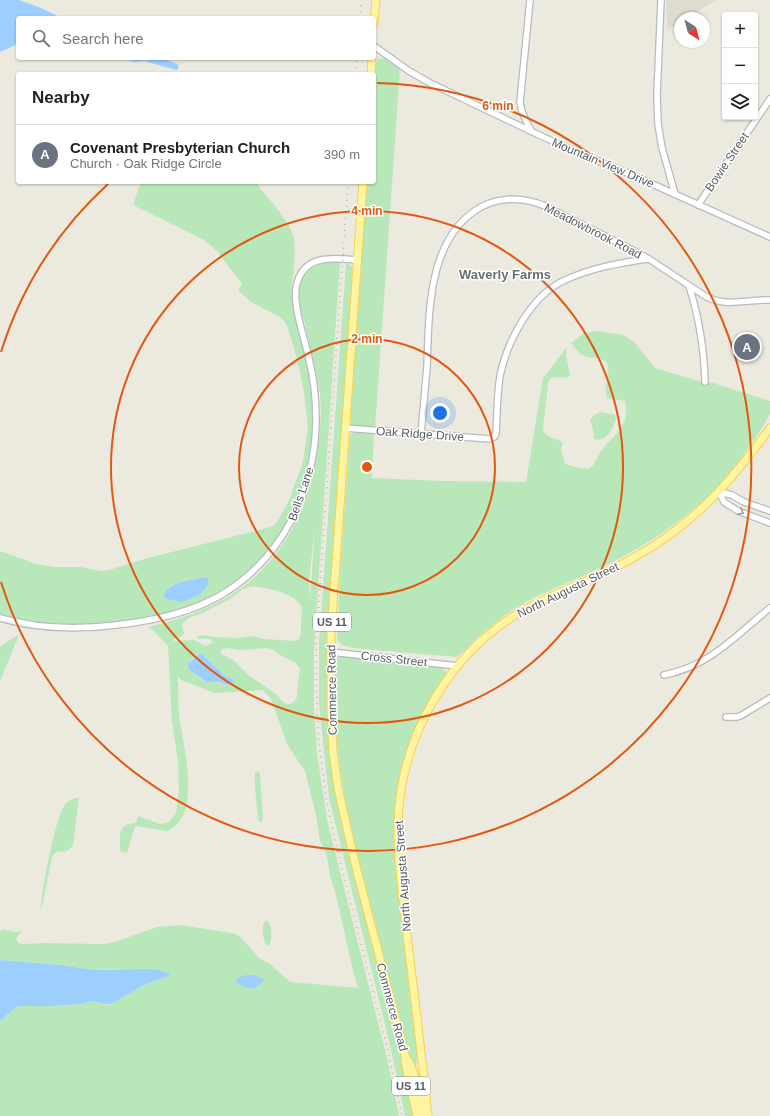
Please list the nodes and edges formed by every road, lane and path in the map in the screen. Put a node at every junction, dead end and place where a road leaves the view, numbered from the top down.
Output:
1 (376, 0) edge
2 (530, 0) edge
3 (661, 0) edge
4 (375, 16) edge
5 (376, 47) edge
6 (372, 60) edge
7 (370, 72) edge
8 (770, 99) edge
9 (532, 131) junction
10 (363, 184) edge
11 (675, 194) junction
12 (698, 205) junction
13 (770, 237) edge
14 (649, 259) junction
15 (357, 260) junction
16 (689, 286) junction
17 (770, 300) edge
18 (706, 382) dead end
19 (345, 428) junction
20 (770, 428) edge
21 (421, 434) junction
22 (719, 492) junction
23 (770, 511) edge
24 (770, 523) edge
25 (770, 608) edge
26 (0, 618) edge
27 (330, 652) junction
28 (458, 666) junction
29 (664, 675) dead end
30 (770, 698) edge
31 (726, 717) dead end
32 (419, 1043) junction
33 (405, 1055) junction
34 (418, 1083) junction
35 (417, 1116) edge
36 (423, 1116) edge
37 (428, 1116) edge

1 - 4 main road
2 - 9 street
3 - 11 street, Mountain View Drive
5 - 9 street, Mountain View Drive
6 - 7 main road
8 - 12 street, Bowie Street
9 - 11 street, Mountain View Drive
10 - 15 main road, Commerce Road / US 11
11 - 12 street, Mountain View Drive
12 - 13 street, Mountain View Drive
14 - 16 street, Meadowbrook Road
14 - 21 street, Oak Ridge Drive
14 - 21 street, Meadowbrook Road
15 - 19 main road, Commerce Road / US 11
15 - 26 street, Bells Lane
16 - 17 street, Meadowbrook Road
16 - 18 street
19 - 21 street, Oak Ridge Drive
19 - 27 main road, Commerce Road / US 11
20 - 22 main road, North Augusta Street
22 - 23 street
22 -> 24 street
22 - 28 main road, North Augusta Street
25 - 29 street
27 - 28 street, Cross Street
27 - 33 main road, Commerce Road / US 11
28 - 32 main road, North Augusta Street
30 - 31 street
32 - 34 main road, North Augusta Street
32 - 37 main road, North Augusta Street
33 - 34 main road, Commerce Road / US 11
33 - 35 main road, US 11
34 - 36 main road, Commerce Road / US 11

